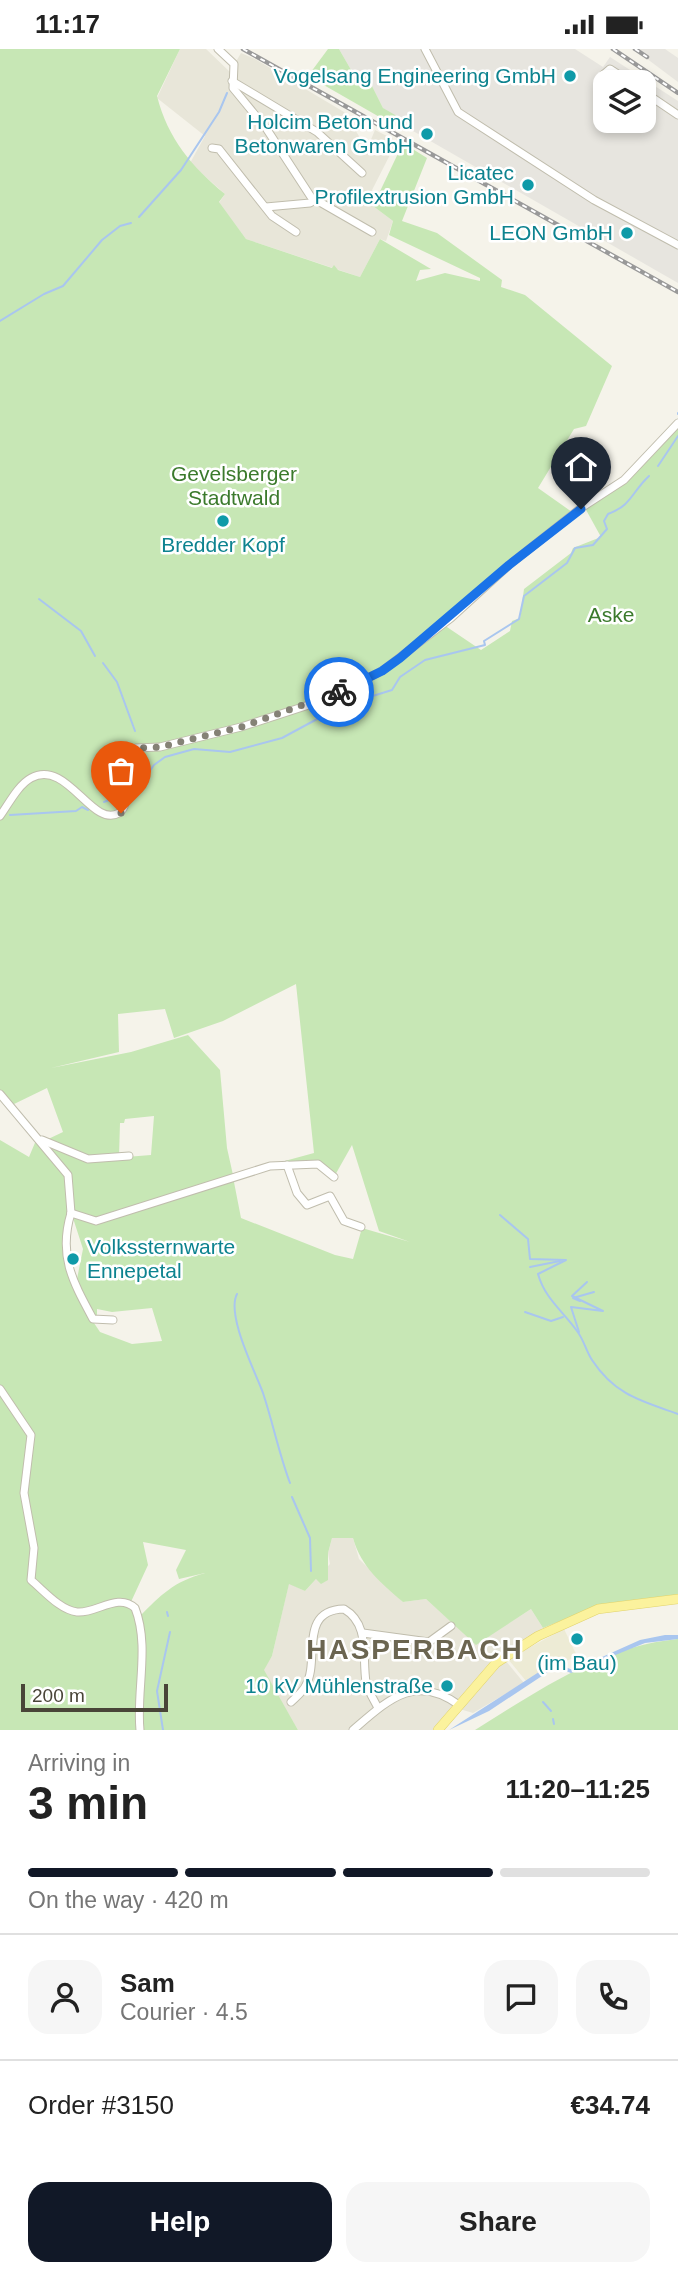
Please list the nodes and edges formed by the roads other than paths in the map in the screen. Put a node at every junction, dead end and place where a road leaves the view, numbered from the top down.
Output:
1 (218, 49) edge
2 (425, 49) edge
3 (232, 81) junction
4 (656, 100) edge
5 (678, 115) edge
6 (212, 148) dead end
7 (362, 173) dead end
8 (315, 200) junction
9 (266, 207) junction
10 (296, 232) dead end
11 (372, 232) dead end
12 (678, 245) edge
13 (678, 423) edge
14 (0, 816) edge
15 (0, 1094) edge
16 (38, 1139) junction
17 (129, 1156) dead end
18 (287, 1165) junction
19 (334, 1177) dead end
20 (71, 1213) junction
21 (361, 1227) dead end
22 (113, 1320) dead end
23 (0, 1389) edge
24 (678, 1599) edge
25 (451, 1626) dead end
26 (363, 1633) junction
27 (291, 1702) dead end
28 (459, 1705) junction
29 (379, 1708) junction
30 (140, 1730) edge
31 (353, 1730) edge
32 (438, 1730) edge

1 - 3 street
2 - 12 street
3 - 7 street
3 - 8 street
4 - 5 street
6 - 9 street
8 - 9 street
8 - 11 street
9 - 10 street
13 - 14 street
15 - 16 street
16 - 17 street
16 - 20 street
18 - 19 street
18 - 20 street
18 - 21 street
20 - 22 street
23 - 30 street
24 - 28 main road
25 - 26 street
26 - 27 street
26 - 29 street
28 - 29 street
28 - 32 main road
29 - 31 street

